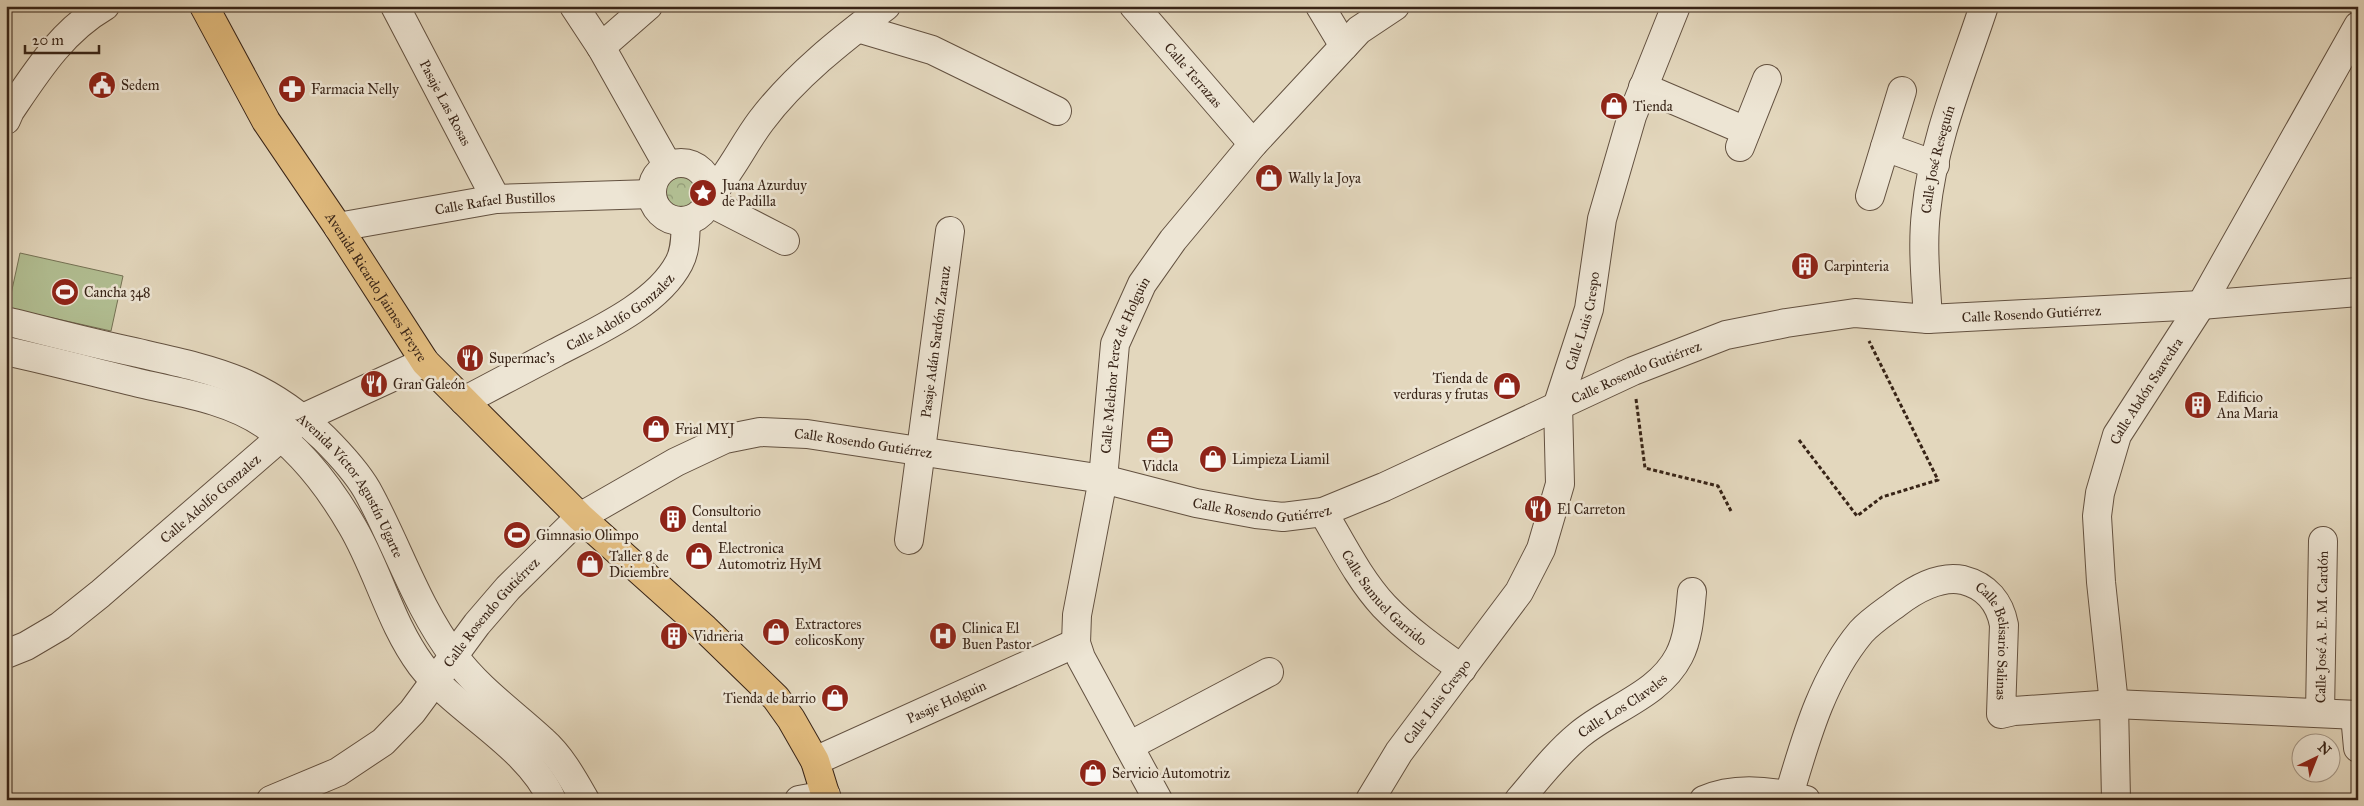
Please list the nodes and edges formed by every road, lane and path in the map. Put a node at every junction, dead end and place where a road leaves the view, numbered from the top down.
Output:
1 (105, 6) edge
2 (204, 6) edge
3 (395, 6) edge
4 (574, 6) edge
5 (648, 6) edge
6 (886, 6) edge
7 (1134, 6) edge
8 (1320, 6) edge
9 (1395, 6) edge
10 (1676, 6) edge
11 (1984, 6) edge
12 (2358, 26) edge
13 (858, 28) junction
14 (1344, 46) junction
15 (601, 47) junction
16 (1767, 79) dead end
17 (1644, 87) junction
18 (1902, 91) dead end
19 (1057, 111) dead end
20 (6, 120) edge
21 (1253, 144) junction
22 (1885, 147) junction
23 (1935, 165) junction
24 (668, 166) junction
25 (652, 194) junction
26 (1870, 196) dead end
27 (496, 198) junction
28 (710, 198) junction
29 (686, 222) junction
30 (338, 226) junction
31 (950, 231) dead end
32 (784, 241) dead end
33 (2358, 292) edge
34 (2201, 305) junction
35 (1855, 313) junction
36 (1928, 319) junction
37 (6, 320) edge
38 (6, 351) edge
39 (425, 362) junction
40 (1633, 371) junction
41 (464, 401) junction
42 (1558, 404) junction
43 (303, 418) junction
44 (281, 437) junction
45 (1798, 440) dead end
46 (922, 453) junction
47 (1103, 479) junction
48 (1731, 511) dead end
49 (1323, 512) junction
50 (580, 517) junction
51 (909, 540) dead end
52 (2324, 541) dead end
53 (1692, 592) dead end
54 (1076, 643) junction
55 (6, 654) edge
56 (454, 657) junction
57 (1462, 669) junction
58 (1269, 672) dead end
59 (436, 682) junction
60 (2114, 704) junction
61 (2320, 713) junction
62 (2356, 715) edge
63 (1128, 746) junction
64 (2358, 748) edge
65 (815, 761) junction
66 (1150, 796) edge
67 (826, 797) edge
68 (1798, 798) edge
69 (271, 800) edge
70 (552, 800) edge
71 (585, 800) edge
72 (800, 800) edge
73 (1370, 800) edge
74 (1519, 800) edge
75 (1704, 800) edge
76 (2116, 800) edge

1 - 20 street
2 - 30 main road, Avenida Ricardo Jaimes Freyre
3 - 27 street, Pasaje Las Rosas
4 - 15 street
5 - 15 street
6 - 13 street
7 - 21 street, Calle Terrazas
8 - 14 street
9 - 14 street, Calle Melchor Perez de Holguin
10 - 17 street, Calle Luis Crespo
11 - 23 street, Calle José Reseguín
12 - 34 street, Calle Abdón Saavedra
13 - 19 street
13 - 28 street
14 - 21 street, Calle Melchor Perez de Holguin
15 - 24 street
16 - 17 street
17 - 42 street, Calle Luis Crespo
18 - 22 street
21 - 47 street, Calle Melchor Perez de Holguin
22 - 23 street
22 - 26 street
23 - 36 street, Calle José Reseguín
24 - 25 street
24 - 28 street
25 - 27 street, Calle Rafael Bustillos
25 - 29 street
27 - 30 street, Calle Rafael Bustillos
28 - 29 street
28 - 32 street
29 - 41 street, Calle Adolfo Gonzalez
30 - 39 main road, Avenida Ricardo Jaimes Freyre
31 - 46 street, Pasaje Adán Sardón Zarauz
33 - 34 street, Calle Rosendo Gutiérrez
34 - 36 street, Calle Rosendo Gutiérrez
34 - 60 street, Calle Abdón Saavedra
35 - 36 street, Calle Rosendo Gutiérrez
35 - 40 street, Calle Rosendo Gutiérrez
35 - 45 path
37 - 43 street, Avenida Víctor Agustín Ugarte
38 - 44 street, Avenida Víctor Agustín Ugarte
39 - 41 main road, Avenida Ricardo Jaimes Freyre
39 - 43 street, Calle Adolfo Gonzalez
40 - 42 street, Calle Rosendo Gutiérrez
40 - 48 path
41 - 50 main road, Avenida Ricardo Jaimes Freyre
42 - 49 street, Calle Rosendo Gutiérrez
42 - 57 street, Calle Luis Crespo
43 - 44 street, Calle Adolfo Gonzalez
43 - 56 street, Avenida Víctor Agustín Ugarte
44 - 55 street, Calle Adolfo Gonzalez
44 - 59 street, Avenida Víctor Agustín Ugarte
46 - 47 street, Calle Rosendo Gutiérrez
46 - 50 street, Calle Rosendo Gutiérrez
46 - 51 street, Pasaje Adán Sardón Zarauz
47 - 49 street, Calle Rosendo Gutiérrez
47 - 54 street, Calle Melchor Perez de Holguin
49 - 57 street, Calle Samuel Garrido
50 - 56 street, Calle Rosendo Gutiérrez
50 - 65 main road, Avenida Ricardo Jaimes Freyre
52 - 61 street, Calle José A. E. M. Cardón
53 - 74 street, Calle Los Claveles
54 - 63 street, Calle Melchor Perez de Holguin
54 - 65 street, Pasaje Holguin
56 - 59 street, Calle Rosendo Gutiérrez
56 - 71 street, Avenida Víctor Agustín Ugarte
57 - 73 street, Calle Luis Crespo
58 - 63 street
59 - 69 street, Calle Rosendo Gutiérrez
59 - 70 street, Avenida Víctor Agustín Ugarte
60 - 61 street, Calle Belisario Salinas
60 - 68 street, Calle Belisario Salinas
60 - 76 street, Calle Abdón Saavedra
61 - 62 street, Calle Belisario Salinas
62 - 64 street
63 - 66 street, Calle Melchor Perez de Holguin
65 - 67 main road, Avenida Ricardo Jaimes Freyre
67 - 72 street
68 - 75 street

